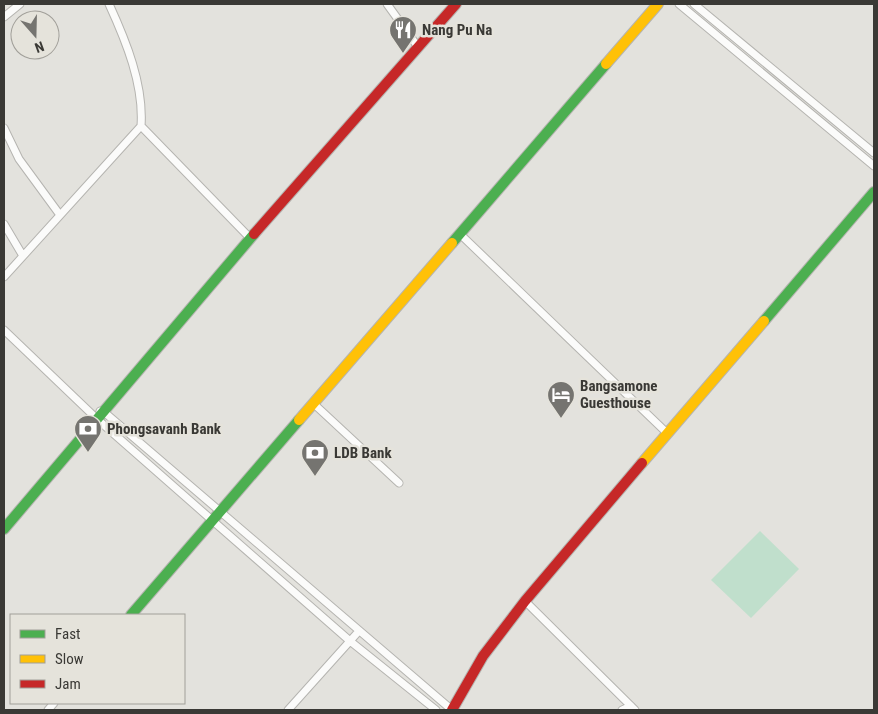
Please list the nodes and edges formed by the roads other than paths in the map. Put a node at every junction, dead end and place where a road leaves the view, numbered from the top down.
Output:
1 (20, 4) edge
2 (109, 4) edge
3 (387, 4) edge
4 (456, 4) edge
5 (658, 4) edge
6 (679, 4) edge
7 (694, 4) edge
8 (4, 17) edge
9 (418, 47) junction
10 (141, 126) junction
11 (4, 128) edge
12 (874, 153) edge
13 (874, 166) edge
14 (874, 192) edge
15 (60, 215) junction
16 (4, 224) edge
17 (460, 234) junction
18 (250, 238) junction
19 (23, 256) junction
20 (4, 277) edge
21 (4, 330) edge
22 (314, 404) junction
23 (101, 416) junction
24 (668, 434) junction
25 (399, 483) dead end
26 (220, 513) junction
27 (213, 521) junction
28 (4, 529) edge
29 (525, 601) junction
30 (132, 614) edge
31 (359, 631) junction
32 (350, 641) junction
33 (633, 708) edge
34 (288, 710) edge
35 (436, 710) edge
36 (452, 710) edge
37 (622, 710) edge

1 - 8 street
2 - 10 street
3 - 9 street
4 - 9 main road
5 - 17 main road
6 - 13 street
7 - 12 street
9 - 18 main road
10 - 15 street
10 - 18 street
11 - 15 street
14 - 24 main road
15 - 19 street
16 - 19 street
17 - 22 main road
17 - 24 street
18 - 23 main road
19 - 20 street
21 - 23 street
22 - 25 street
22 - 26 main road
23 - 26 street
23 - 27 street
23 - 28 main road
24 - 29 main road
26 - 27 main road
26 - 31 street
27 - 30 main road
27 - 32 street
29 - 33 street
29 - 36 main road
31 - 32 street
31 - 36 street
32 - 34 street
32 - 35 street
33 - 37 street

